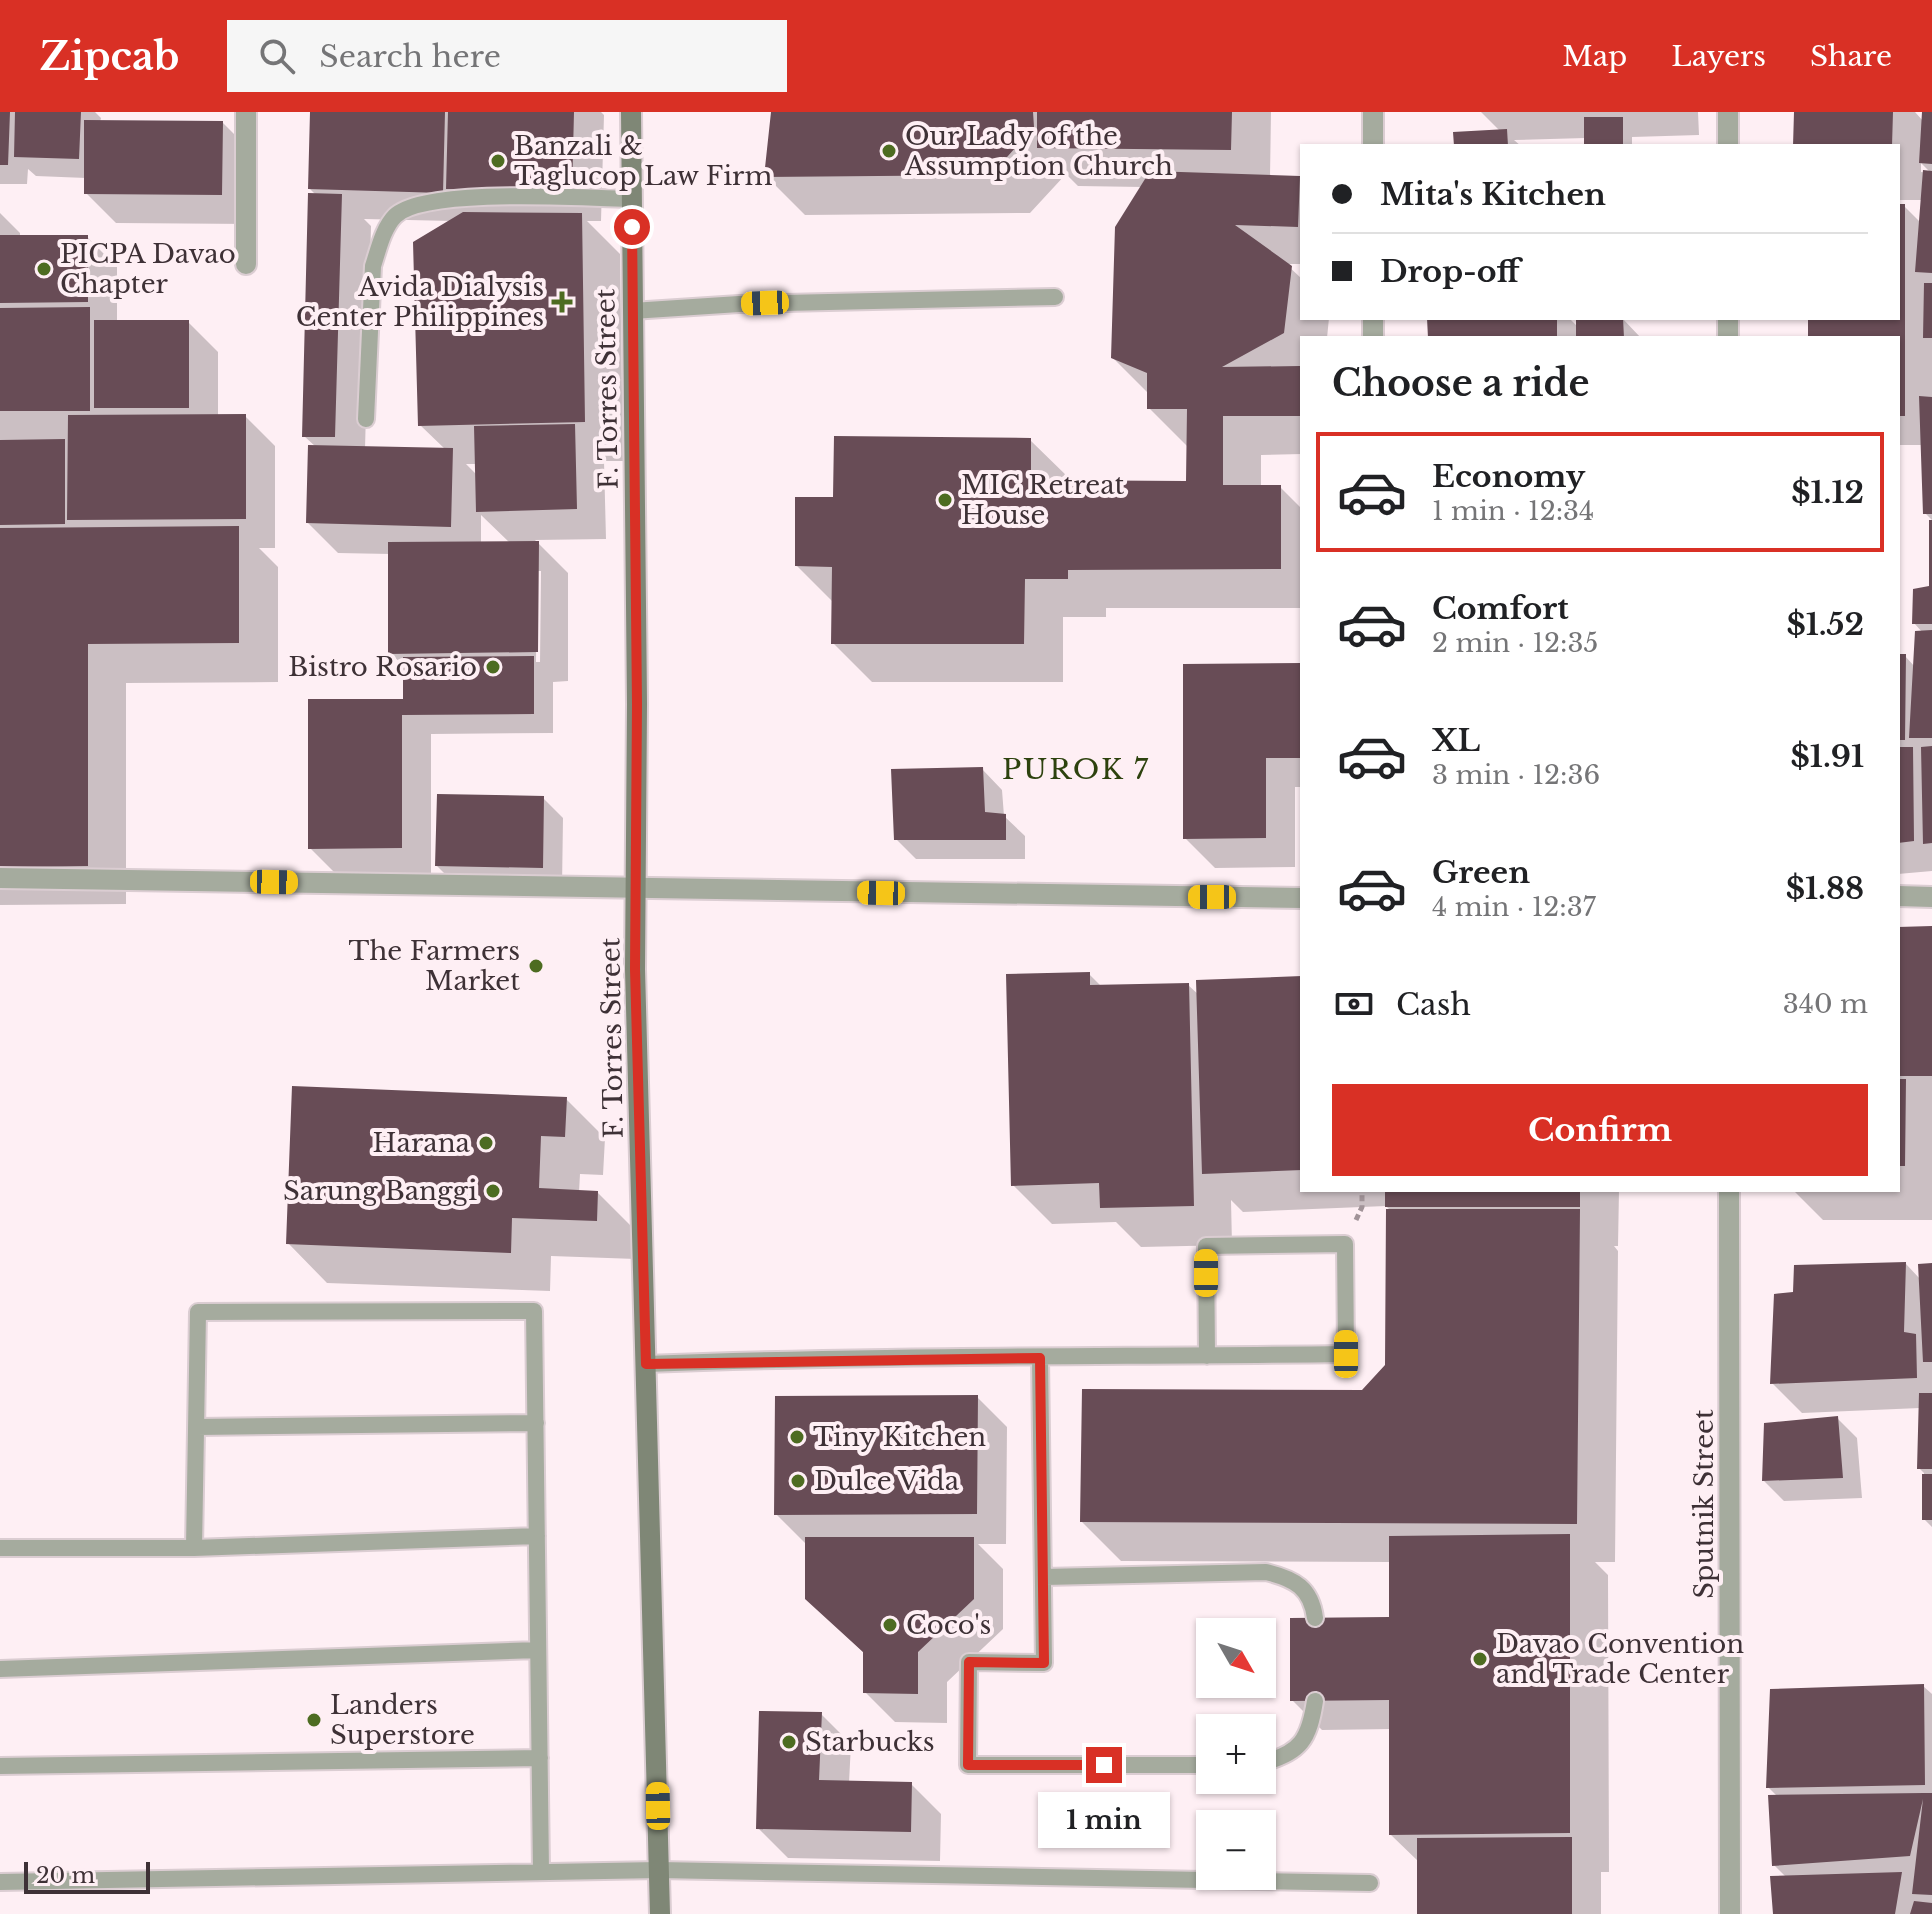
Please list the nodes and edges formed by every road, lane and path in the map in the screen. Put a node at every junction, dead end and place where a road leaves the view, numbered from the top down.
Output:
1 (246, 112) edge
2 (631, 112) edge
3 (1373, 112) edge
4 (1728, 112) edge
5 (1373, 144) edge
6 (1728, 144) edge
7 (632, 199) junction
8 (246, 264) dead end
9 (1055, 297) dead end
10 (632, 311) junction
11 (366, 419) dead end
12 (0, 878) edge
13 (636, 887) junction
14 (1900, 896) edge
15 (1932, 897) edge
16 (1300, 898) edge
17 (1729, 1192) edge
18 (1207, 1356) junction
19 (1040, 1358) junction
20 (646, 1364) junction
21 (536, 1423) junction
22 (197, 1427) junction
23 (537, 1536) junction
24 (0, 1548) edge
25 (194, 1548) junction
26 (1044, 1577) junction
27 (1315, 1618) dead end
28 (538, 1650) junction
29 (0, 1669) edge
30 (1315, 1701) dead end
31 (540, 1758) junction
32 (1276, 1760) edge
33 (1196, 1765) edge
34 (0, 1766) edge
35 (659, 1870) junction
36 (541, 1872) junction
37 (0, 1882) edge
38 (1370, 1883) dead end
39 (660, 1914) edge
40 (1730, 1914) edge

1 - 8 street
2 - 7 main road, F. Torres Street
3 - 5 street
4 - 6 street
7 - 10 main road, F. Torres Street
7 - 11 lane
9 - 10 lane
10 - 13 main road, F. Torres Street
12 - 13 street
13 - 16 street
13 - 20 main road, F. Torres Street
14 - 15 street
17 - 40 street, Sputnik Street
18 - 18 lane
18 - 19 lane
19 - 20 lane
19 - 26 lane
20 - 35 main road, F. Torres Street
21 - 22 lane
21 - 22 lane
21 - 23 lane
22 - 25 lane
23 - 25 lane
23 - 28 lane
24 - 25 lane
26 - 27 lane
26 - 33 lane
28 - 29 lane
28 - 31 lane
30 - 32 lane
31 - 34 lane
31 - 36 lane
35 - 36 lane
35 - 38 lane
35 - 39 main road, F. Torres Street
36 - 37 lane

